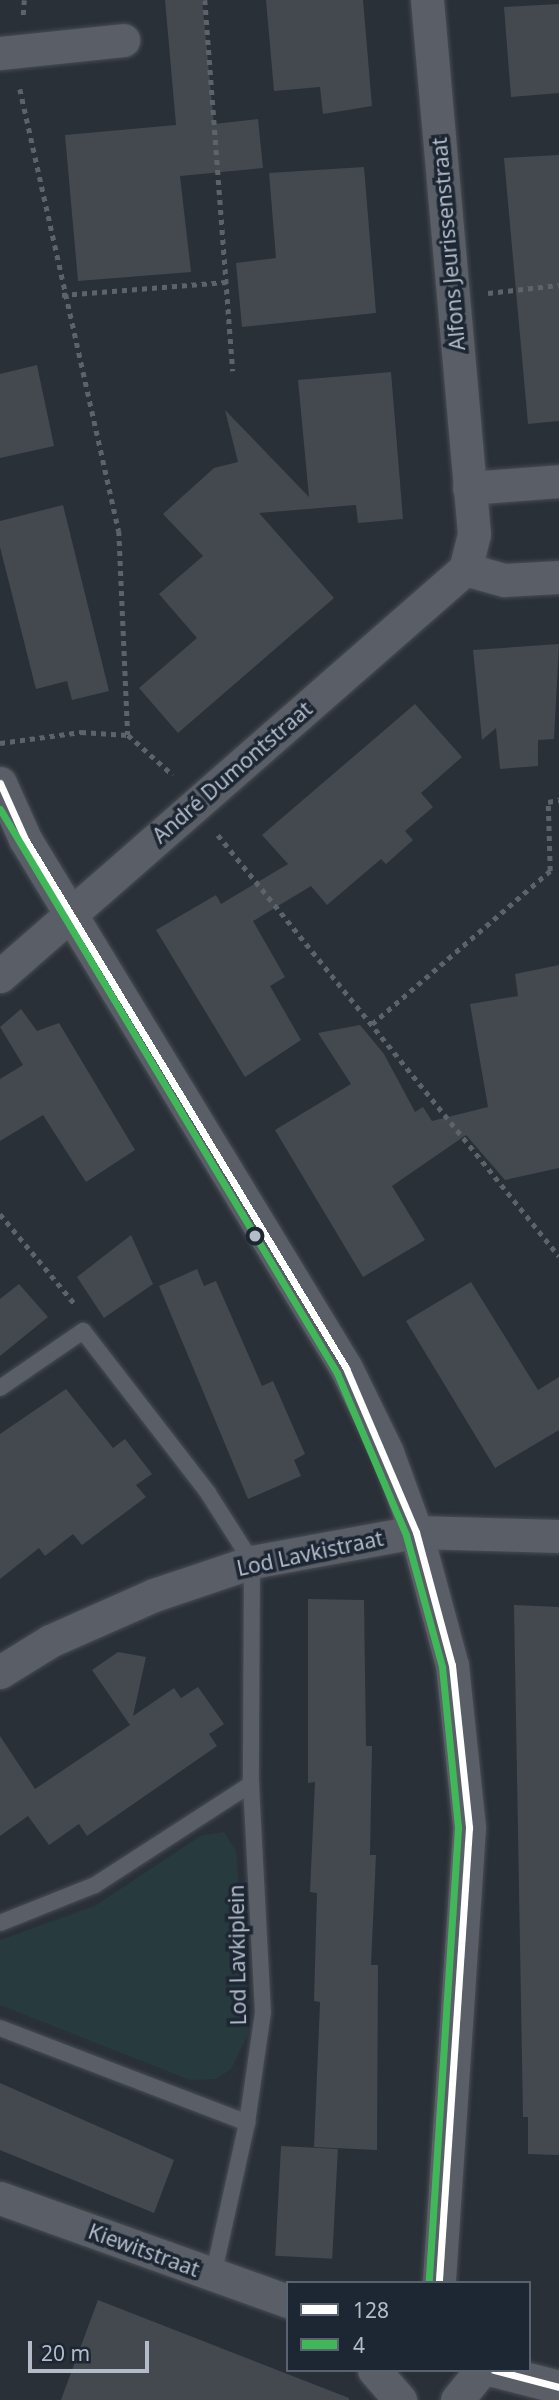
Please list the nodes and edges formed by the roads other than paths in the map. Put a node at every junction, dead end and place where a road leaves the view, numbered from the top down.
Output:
1 (426, 0) edge
2 (123, 40) dead end
3 (8, 52) edge
4 (559, 481) edge
5 (470, 488) junction
6 (465, 569) junction
7 (559, 577) edge
8 (0, 783) edge
9 (71, 913) junction
10 (0, 976) edge
11 (0, 1388) edge
12 (415, 1532) junction
13 (559, 1536) edge
14 (252, 1562) junction
15 (0, 1672) edge
16 (251, 1784) junction
17 (0, 1923) edge
18 (0, 2028) edge
19 (247, 2123) junction
20 (0, 2198) edge
21 (213, 2276) junction
22 (439, 2281) edge
23 (286, 2300) edge
24 (376, 2372) edge
25 (479, 2372) edge
26 (501, 2372) edge
27 (559, 2387) edge
28 (400, 2400) edge
29 (457, 2400) edge

1 - 5 street, Alfons Jeurissenstraat
2 - 3 street
4 - 5 street
5 - 6 street, Alfons Jeurissenstraat
6 - 7 street
6 - 9 street, André Dumontstraat
8 - 9 street
9 - 10 street, André Dumontstraat
9 - 12 street
11 - 14 lane
12 - 13 street, Lod Lavkistraat
12 - 14 street, Lod Lavkistraat
12 - 22 street
14 - 15 street, Lod Lavkistraat
14 - 16 lane, Lod Lavkiplein
16 - 17 lane
16 - 19 lane, Lod Lavkiplein
18 - 19 lane
19 - 21 lane, Lod Lavkiplein
20 - 21 street, Kiewitstraat
21 - 23 street, Kiewitstraat
24 - 28 street
25 - 29 street
26 - 27 street

